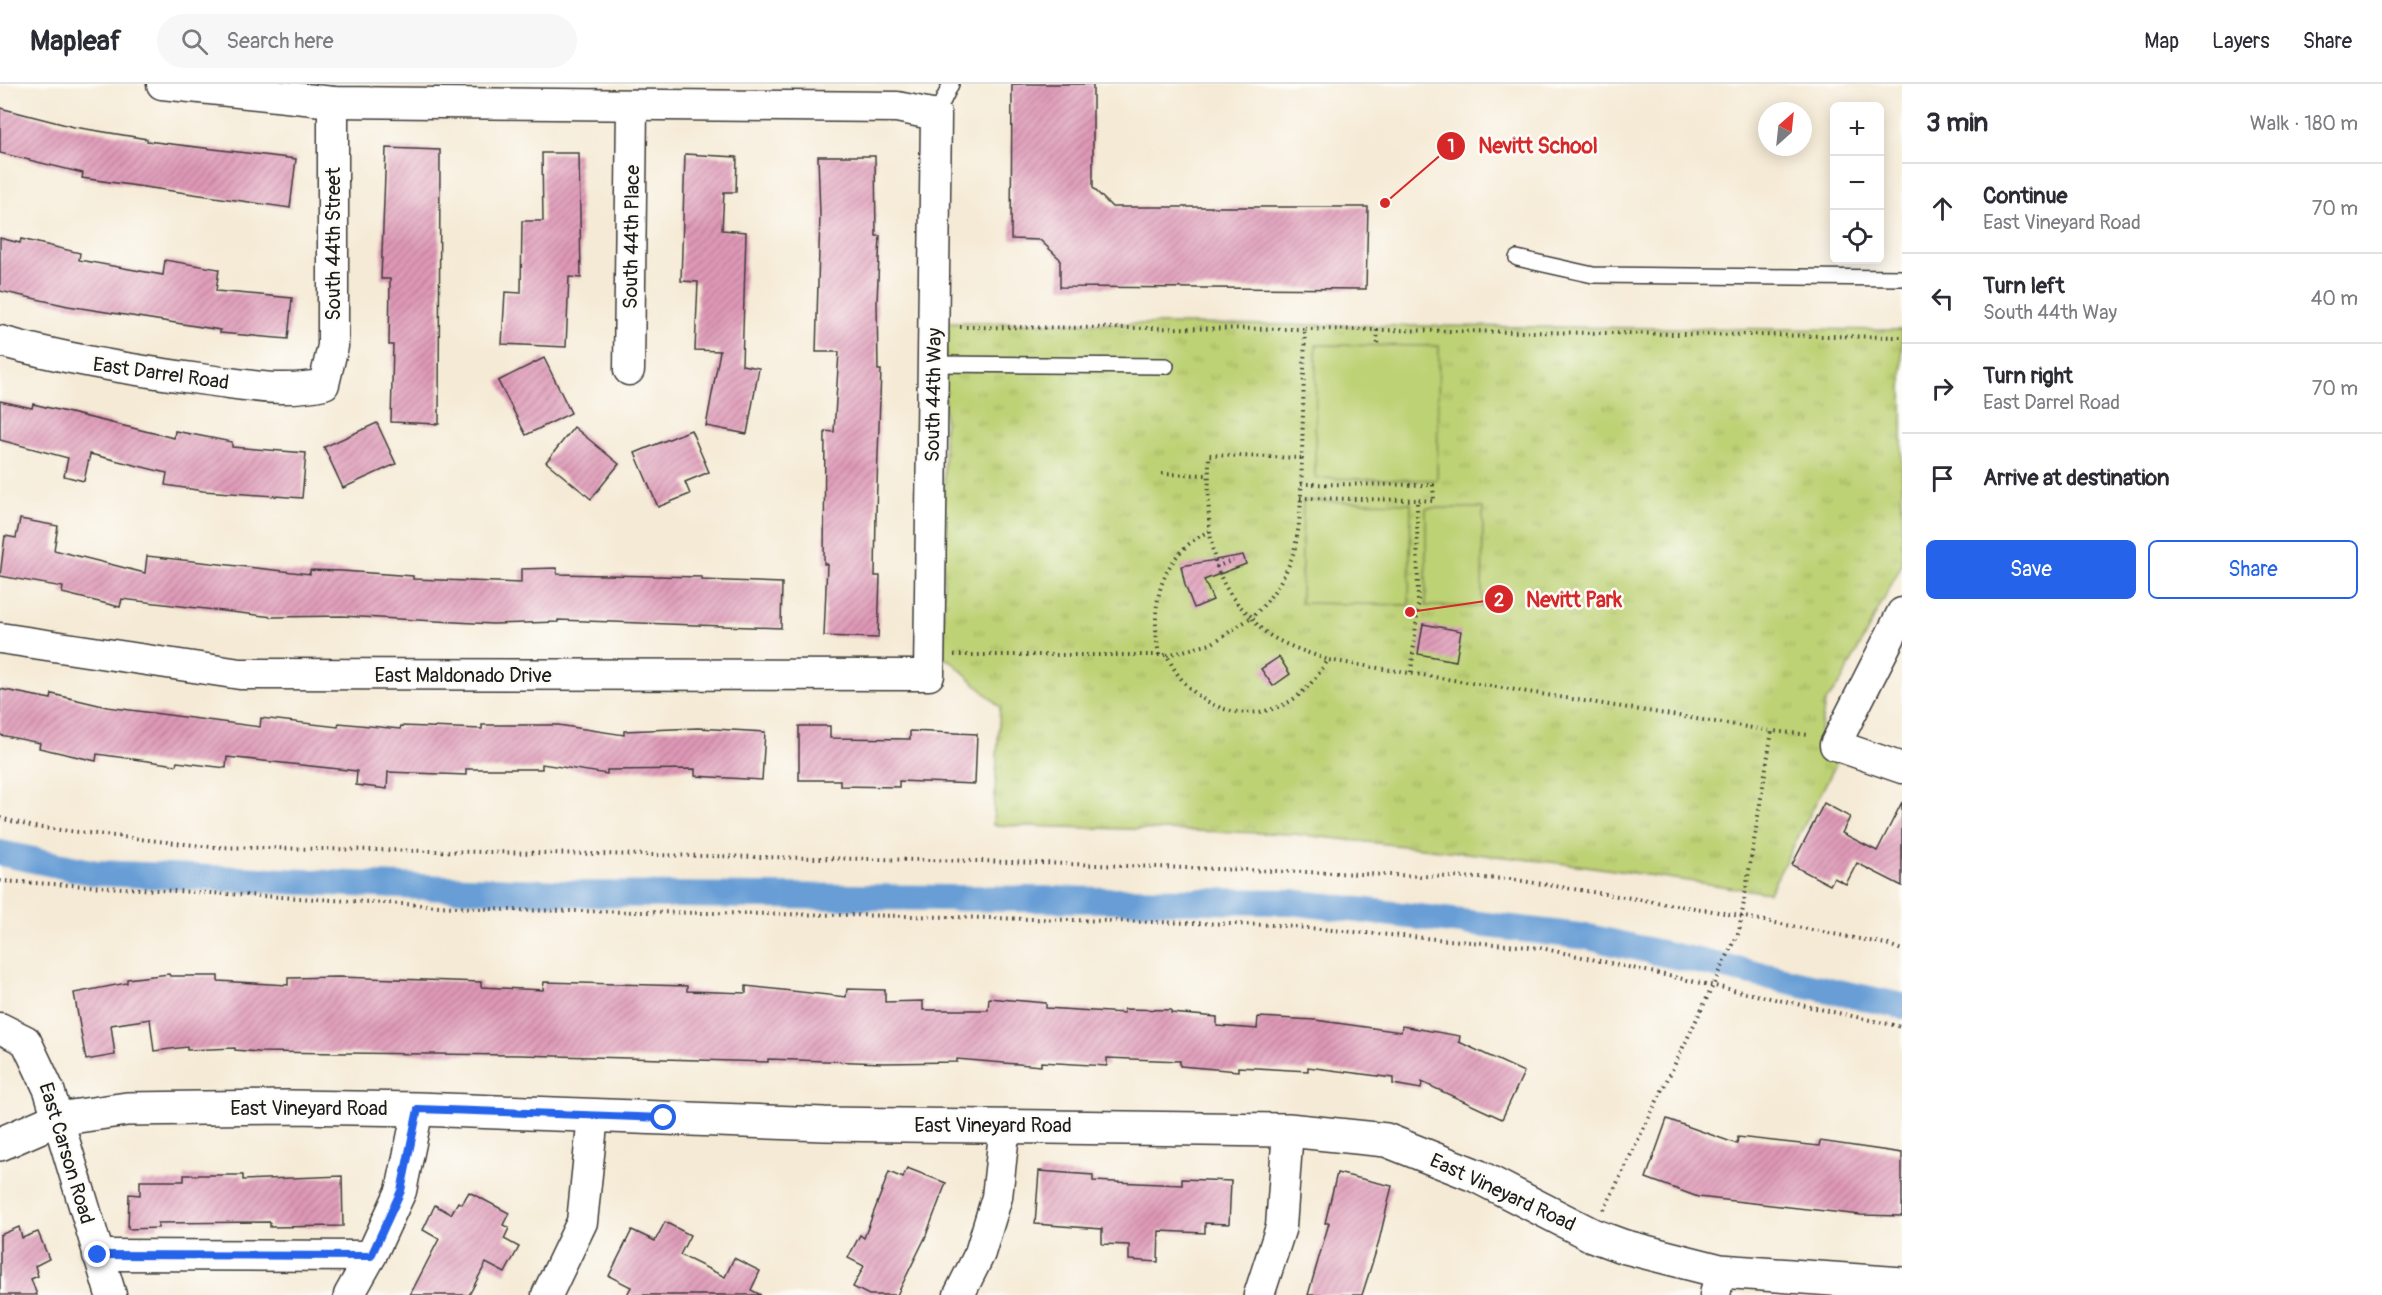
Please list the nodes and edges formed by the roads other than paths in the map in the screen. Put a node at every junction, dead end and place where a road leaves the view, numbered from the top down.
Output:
1 (162, 84) edge
2 (951, 84) edge
3 (501, 94) edge
4 (788, 95) edge
5 (333, 102) junction
6 (632, 105) junction
7 (936, 115) junction
8 (1517, 258) dead end
9 (1902, 278) edge
10 (0, 341) edge
11 (933, 364) junction
12 (1166, 366) dead end
13 (629, 370) dead end
14 (324, 384) joint
15 (1902, 613) edge
16 (0, 638) edge
17 (929, 675) joint
18 (1902, 768) edge
19 (0, 1028) edge
20 (418, 1109) junction
21 (593, 1116) junction
22 (57, 1119) junction
23 (1005, 1125) junction
24 (1288, 1130) junction
25 (0, 1144) edge
26 (98, 1255) junction
27 (371, 1256) junction
28 (1718, 1283) edge
29 (1902, 1284) edge
30 (111, 1295) edge
31 (349, 1295) edge
32 (547, 1295) edge
33 (959, 1295) edge
34 (1259, 1295) edge

1 - 5 street
2 - 7 lane
3 - 5 street
3 - 6 street
4 - 6 street
4 - 7 street
5 - 14 street, South 44th Street
6 - 13 street, South 44th Place
7 - 11 street, South 44th Way
8 - 9 lane
10 - 14 street, East Darrel Road
11 - 12 lane
11 - 17 street, South 44th Way
15 - 18 street
16 - 17 street, East Maldonado Drive
19 - 22 street, East Carson Road
20 - 21 street, East Vineyard Road
20 - 22 street, East Vineyard Road
20 - 27 street
21 - 23 street, East Vineyard Road
21 - 32 street
22 - 25 street
22 - 26 street, East Carson Road
23 - 24 street, East Vineyard Road
23 - 33 street
24 - 28 street, East Vineyard Road
24 - 34 street
26 - 27 street
26 - 30 street, East Carson Road
27 - 31 street
28 - 29 street, East Vineyard Road

